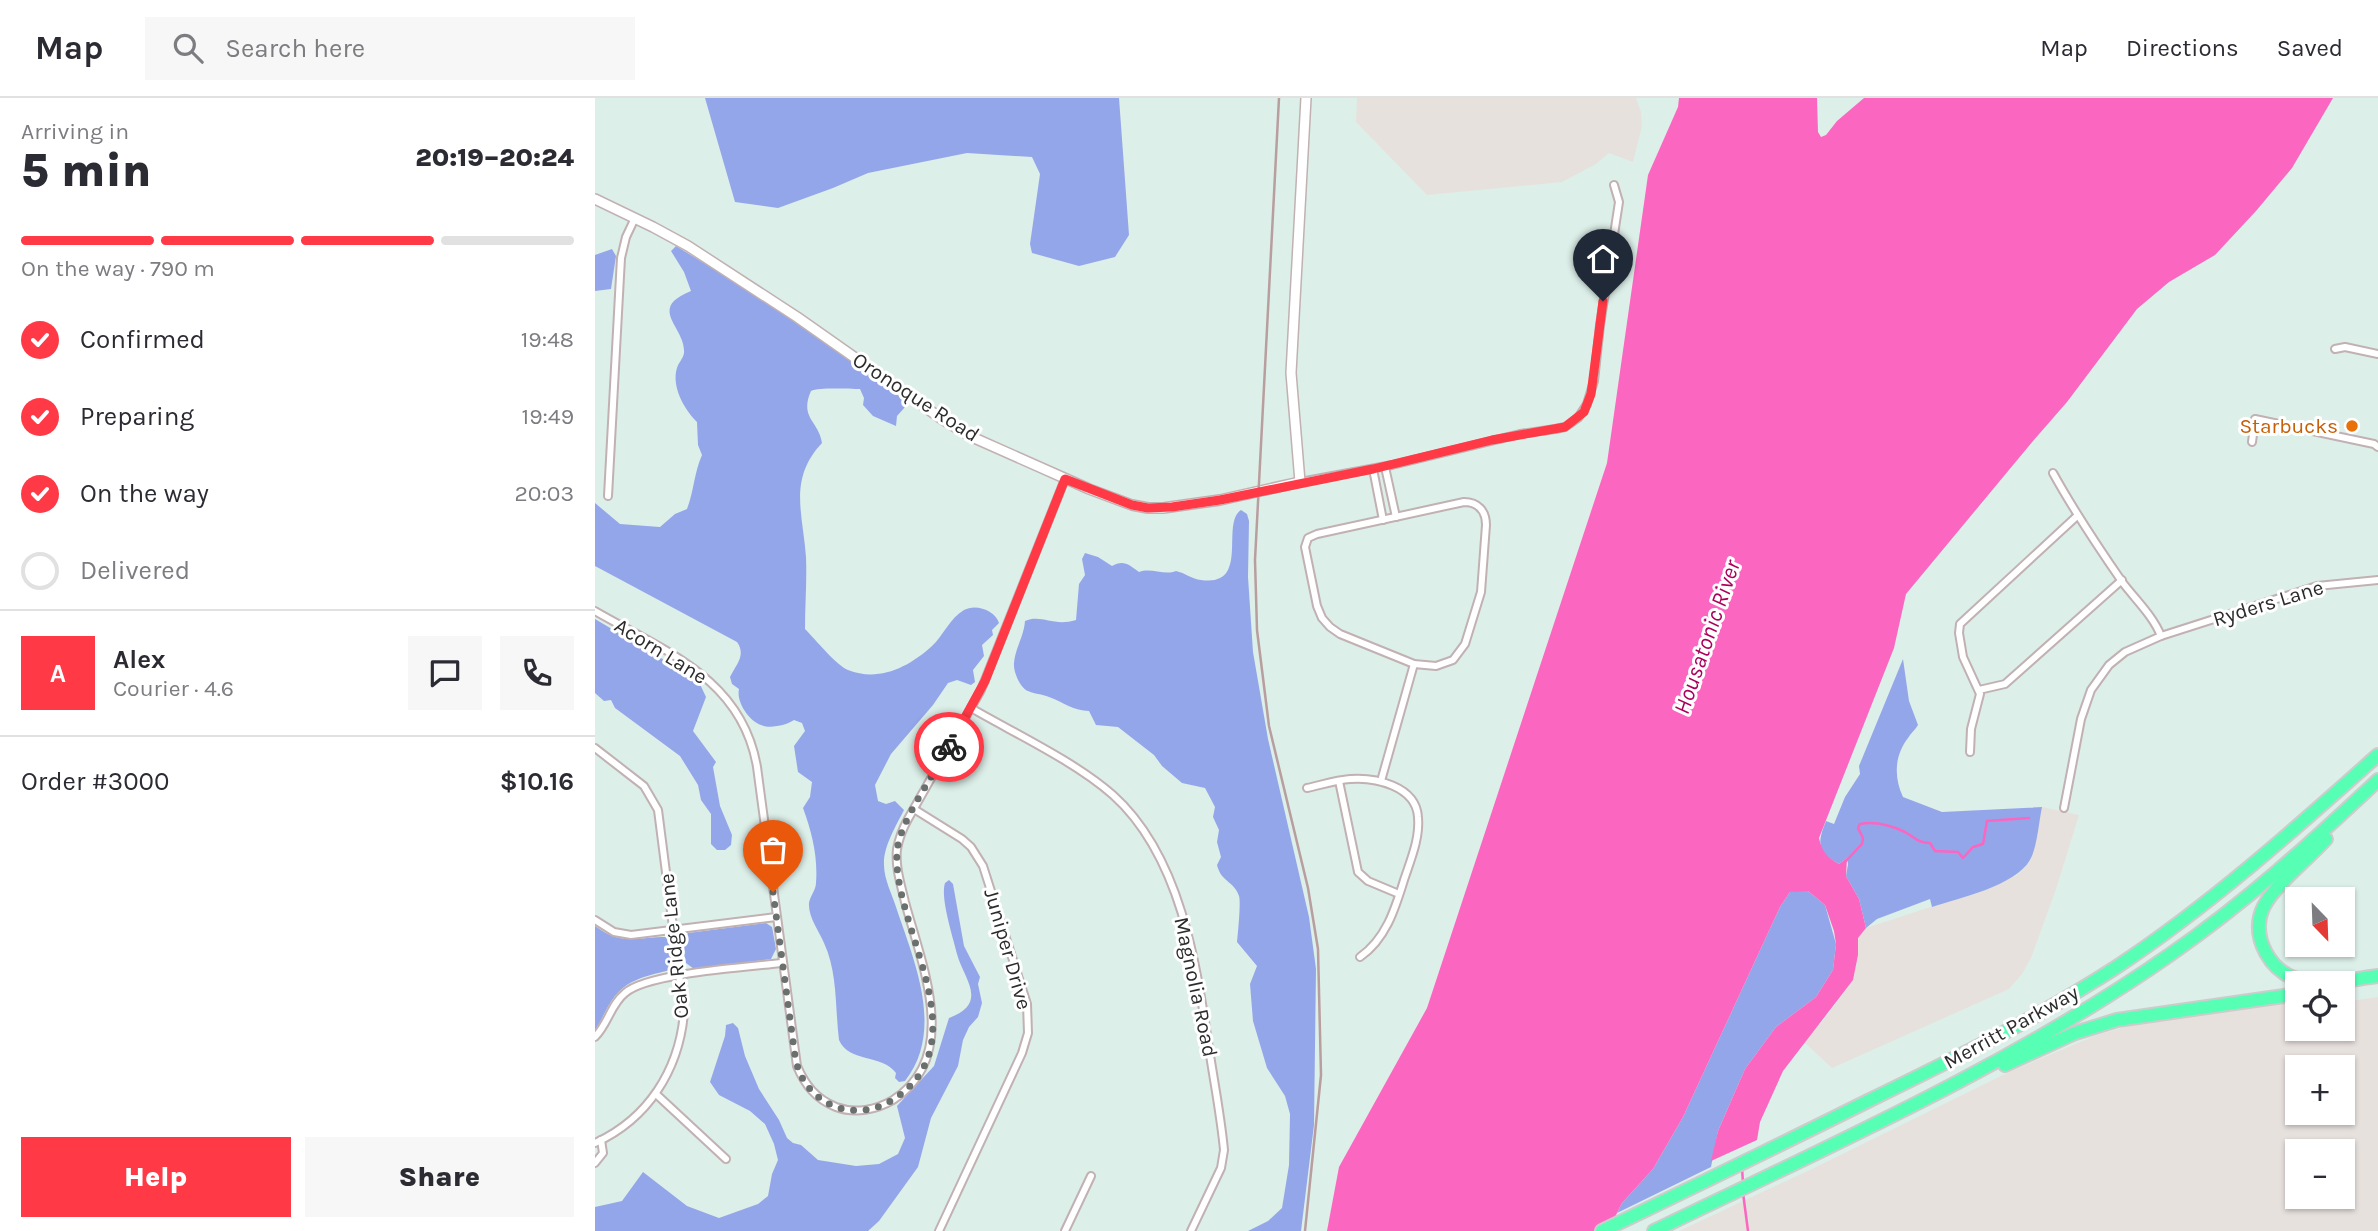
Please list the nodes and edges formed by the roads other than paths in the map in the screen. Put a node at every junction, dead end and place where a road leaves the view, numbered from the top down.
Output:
1 (1306, 98) edge
2 (1614, 185) dead end
3 (595, 199) edge
4 (635, 218) junction
5 (2335, 349) dead end
6 (2378, 354) edge
7 (2252, 442) dead end
8 (2376, 446) edge
9 (1385, 467) junction
10 (1373, 469) junction
11 (2053, 473) dead end
12 (1065, 479) junction
13 (1300, 482) junction
14 (608, 496) dead end
15 (2077, 516) junction
16 (1396, 517) junction
17 (1383, 520) junction
18 (2122, 580) junction
19 (2378, 580) edge
20 (595, 611) edge
21 (2161, 636) junction
22 (1414, 664) junction
23 (1979, 690) junction
24 (971, 708) junction
25 (595, 748) edge
26 (1970, 752) dead end
27 (2378, 755) edge
28 (1339, 781) junction
29 (1381, 781) junction
30 (2377, 781) edge
31 (1307, 788) dead end
32 (2064, 808) dead end
33 (914, 809) junction
34 (1399, 894) junction
35 (776, 917) junction
36 (595, 920) edge
37 (675, 930) junction
38 (1360, 957) dead end
39 (782, 963) junction
40 (681, 976) junction
41 (2378, 976) edge
42 (2378, 984) edge
43 (2355, 987) edge
44 (2285, 997) edge
45 (595, 1037) edge
46 (1946, 1087) junction
47 (656, 1094) junction
48 (598, 1142) edge
49 (726, 1159) dead end
50 (595, 1163) edge
51 (1091, 1176) dead end
52 (939, 1231) edge
53 (1065, 1231) edge
54 (1191, 1231) edge
55 (1602, 1231) edge
56 (1654, 1231) edge

1 - 13 street
2 - 9 street
3 - 4 street, Oronoque Road
4 - 12 street, Oronoque Road
4 - 14 street
5 - 6 street
7 - 8 street
9 - 10 street
9 - 16 street
10 - 13 street
10 - 17 street
11 - 15 street
12 - 13 street, Oronoque Road
12 - 24 street, Acorn Lane
15 - 18 street
15 - 23 street
16 - 17 street
16 - 22 street
17 - 22 street
18 - 21 street
18 - 23 street
19 - 21 street, Ryders Lane
20 - 35 street, Acorn Lane
21 - 32 street, Ryders Lane
22 - 29 street
23 - 26 street
24 - 33 street, Acorn Lane
24 - 54 street, Magnolia Road
25 - 37 street, Oak Ridge Lane
27 - 55 highway, Merritt Parkway
28 - 29 street
28 - 31 street
28 - 34 street
29 - 34 street
30 - 41 highway
30 - 46 highway, Merritt Parkway
33 - 39 street, Acorn Lane
33 - 52 street, Juniper Drive
34 - 38 street
35 - 37 street
35 - 39 street, Acorn Lane
36 - 37 street
37 - 40 street, Oak Ridge Lane
39 - 40 street
40 - 45 street
40 - 47 street, Oak Ridge Lane
42 - 43 highway
44 - 46 highway
46 - 56 highway, Merritt Parkway
47 - 48 street, Oak Ridge Lane
47 - 49 street
48 - 50 street, Oak Ridge Lane
51 - 53 street

